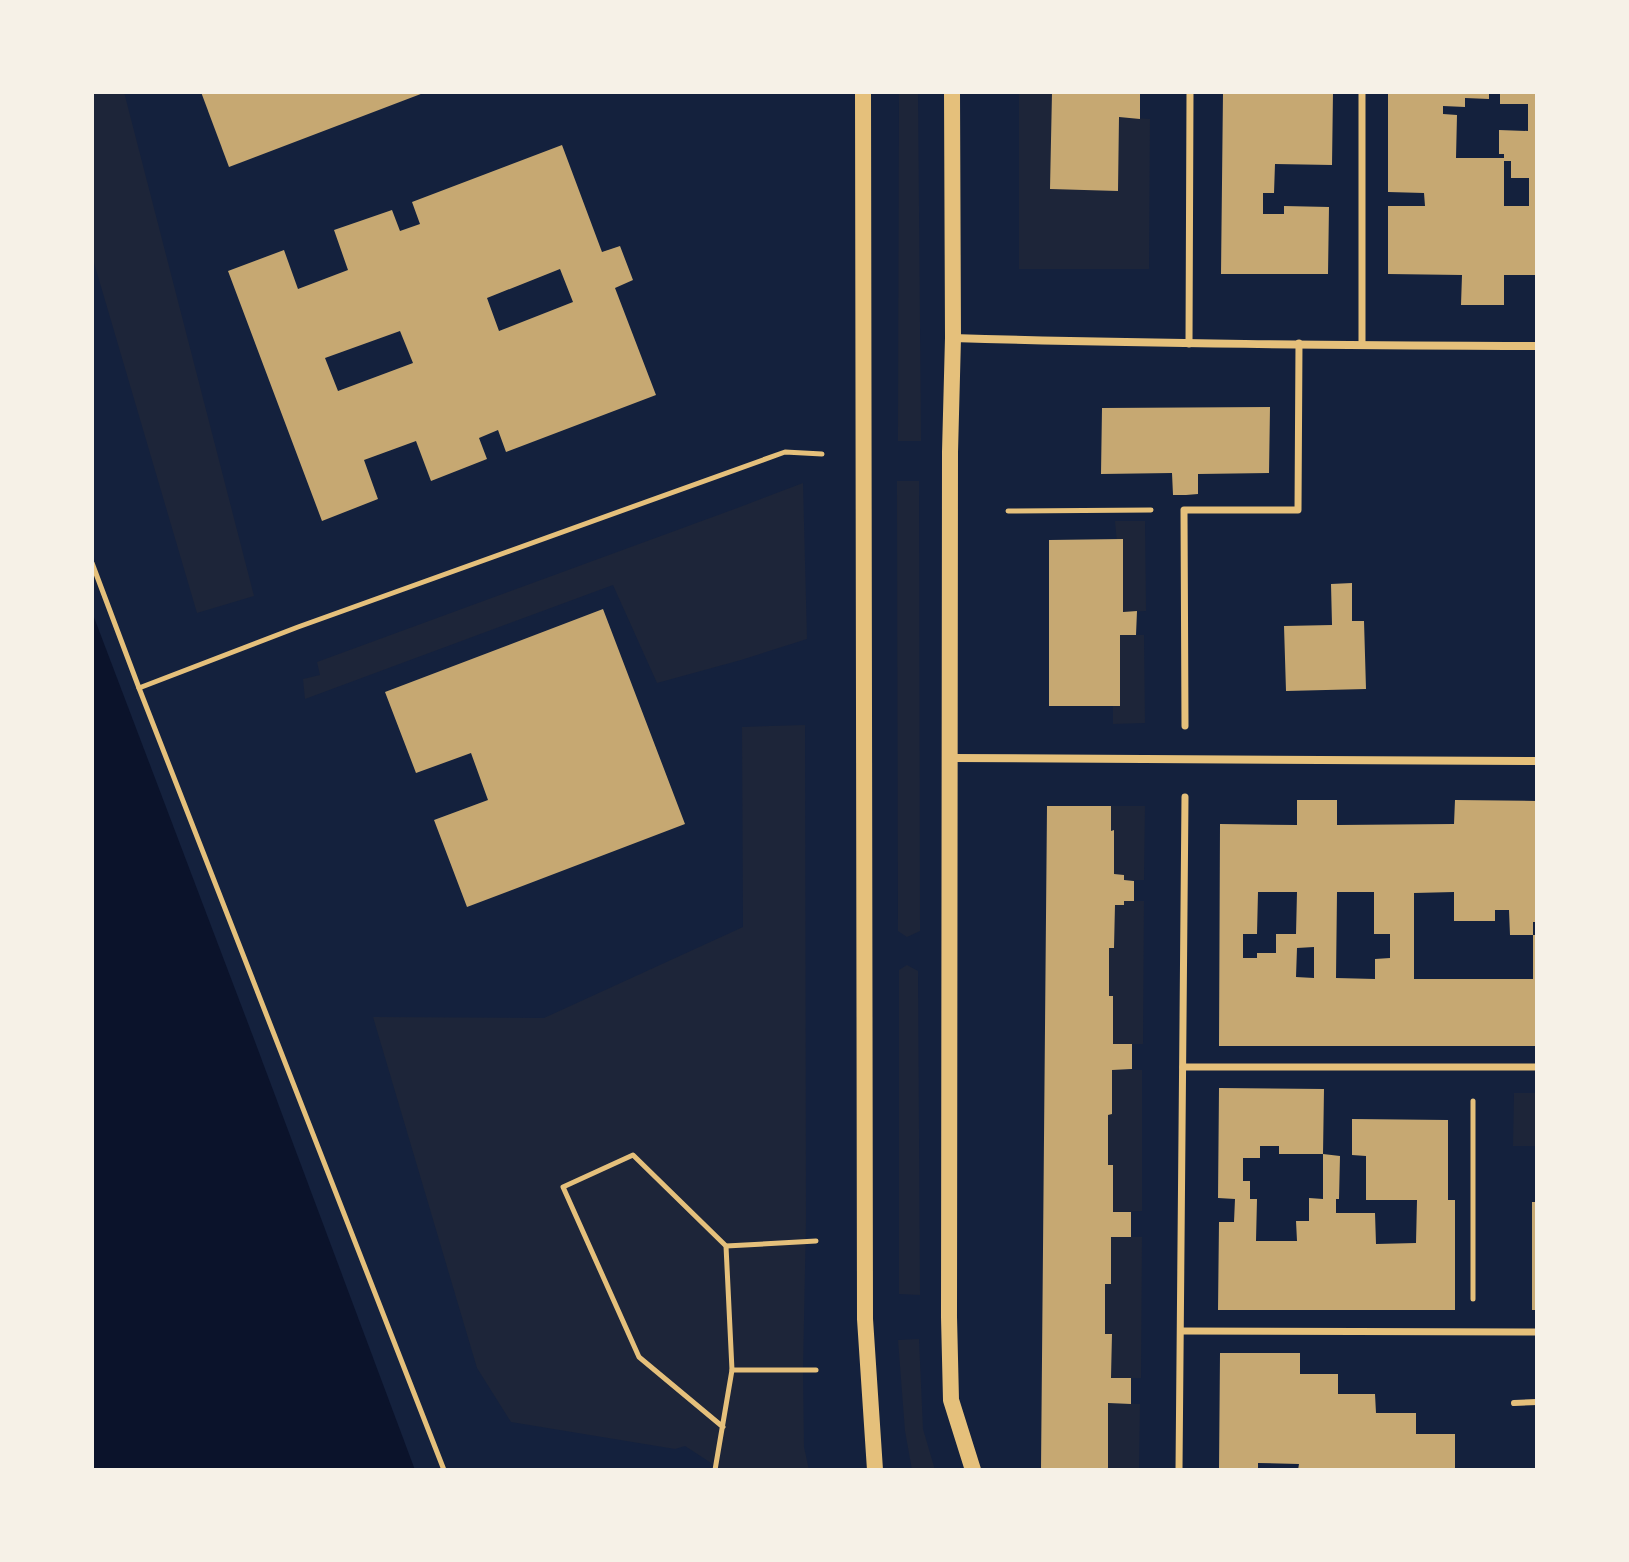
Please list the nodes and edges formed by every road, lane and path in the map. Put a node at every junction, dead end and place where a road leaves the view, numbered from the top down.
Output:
1 (863, 92) edge
2 (952, 92) edge
3 (1190, 92) edge
4 (1362, 92) edge
5 (953, 338) junction
6 (1299, 343) junction
7 (1189, 344) junction
8 (1362, 345) junction
9 (1537, 346) edge
10 (822, 454) dead end
11 (1184, 510) junction
12 (1008, 511) dead end
13 (92, 563) edge
14 (139, 688) junction
15 (1185, 726) dead end
16 (951, 758) junction
17 (1537, 761) edge
18 (1185, 797) dead end
19 (1183, 1067) junction
20 (1473, 1067) junction
21 (1537, 1067) edge
22 (816, 1241) dead end
23 (726, 1246) junction
24 (1181, 1331) junction
25 (1473, 1332) junction
26 (1537, 1332) edge
27 (732, 1370) junction
28 (816, 1370) dead end
29 (1537, 1402) edge
30 (1514, 1403) dead end
31 (723, 1427) junction
32 (444, 1470) edge
33 (715, 1470) edge
34 (875, 1470) edge
35 (973, 1470) edge
36 (1179, 1470) edge

1 - 34 main road
2 - 5 main road
3 - 7 street
4 - 8 street
5 - 7 street
5 - 16 main road
6 - 7 street
6 - 8 street
6 - 11 street
8 - 9 street
10 - 14 path
11 - 12 path
11 - 15 street
13 - 14 path
14 - 32 path
16 - 17 street
16 - 35 main road
18 - 19 street
19 - 20 street
19 - 24 street
20 - 21 street
20 - 25 path
22 - 23 path
23 - 27 path
23 - 31 path
24 - 25 street
24 - 36 street
25 - 26 street
27 - 28 path
27 - 31 path
29 - 30 lane
31 - 33 path

